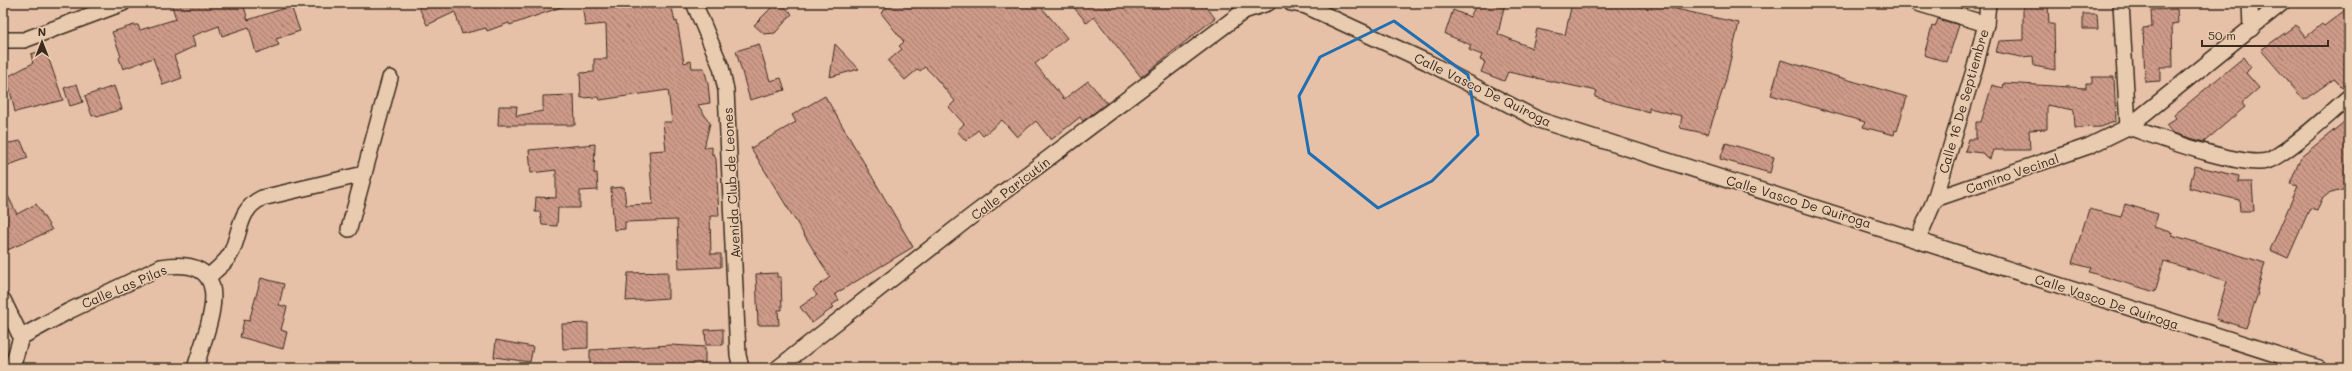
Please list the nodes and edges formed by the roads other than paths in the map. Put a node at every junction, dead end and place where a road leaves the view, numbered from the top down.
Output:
1 (123, 3) edge
2 (694, 3) edge
3 (1268, 3) edge
4 (1292, 3) edge
5 (1917, 3) edge
6 (1988, 3) edge
7 (2122, 3) edge
8 (2250, 3) edge
9 (2282, 3) edge
10 (1240, 7) edge
11 (1986, 24) junction
12 (2251, 29) junction
13 (3, 40) edge
14 (390, 78) dead end
15 (2349, 97) edge
16 (2128, 127) junction
17 (364, 174) junction
18 (1935, 199) junction
19 (349, 229) dead end
20 (1918, 238) junction
21 (209, 276) junction
22 (3, 300) edge
23 (21, 337) junction
24 (12, 368) edge
25 (195, 368) edge
26 (741, 368) edge
27 (778, 368) edge
28 (2319, 368) edge

1 - 13 street
2 - 26 street, Avenida Club de Leones
3 - 10 street
4 - 20 street, Calle Vasco De Quiroga
5 - 11 street
6 - 11 street, Calle 16 De Septiembre
7 - 16 street
8 - 12 street
9 - 12 street, Camino Vecinal
10 - 27 street, Calle Paricutín
11 - 18 street, Calle 16 De Septiembre
12 - 16 street, Camino Vecinal
14 - 17 street
15 - 16 street
16 - 18 street, Camino Vecinal
17 - 19 street
17 - 21 street
18 - 20 street
20 - 28 street, Calle Vasco De Quiroga
21 - 23 street, Calle Las Pilas
21 - 25 street
22 - 23 street
23 - 24 street

